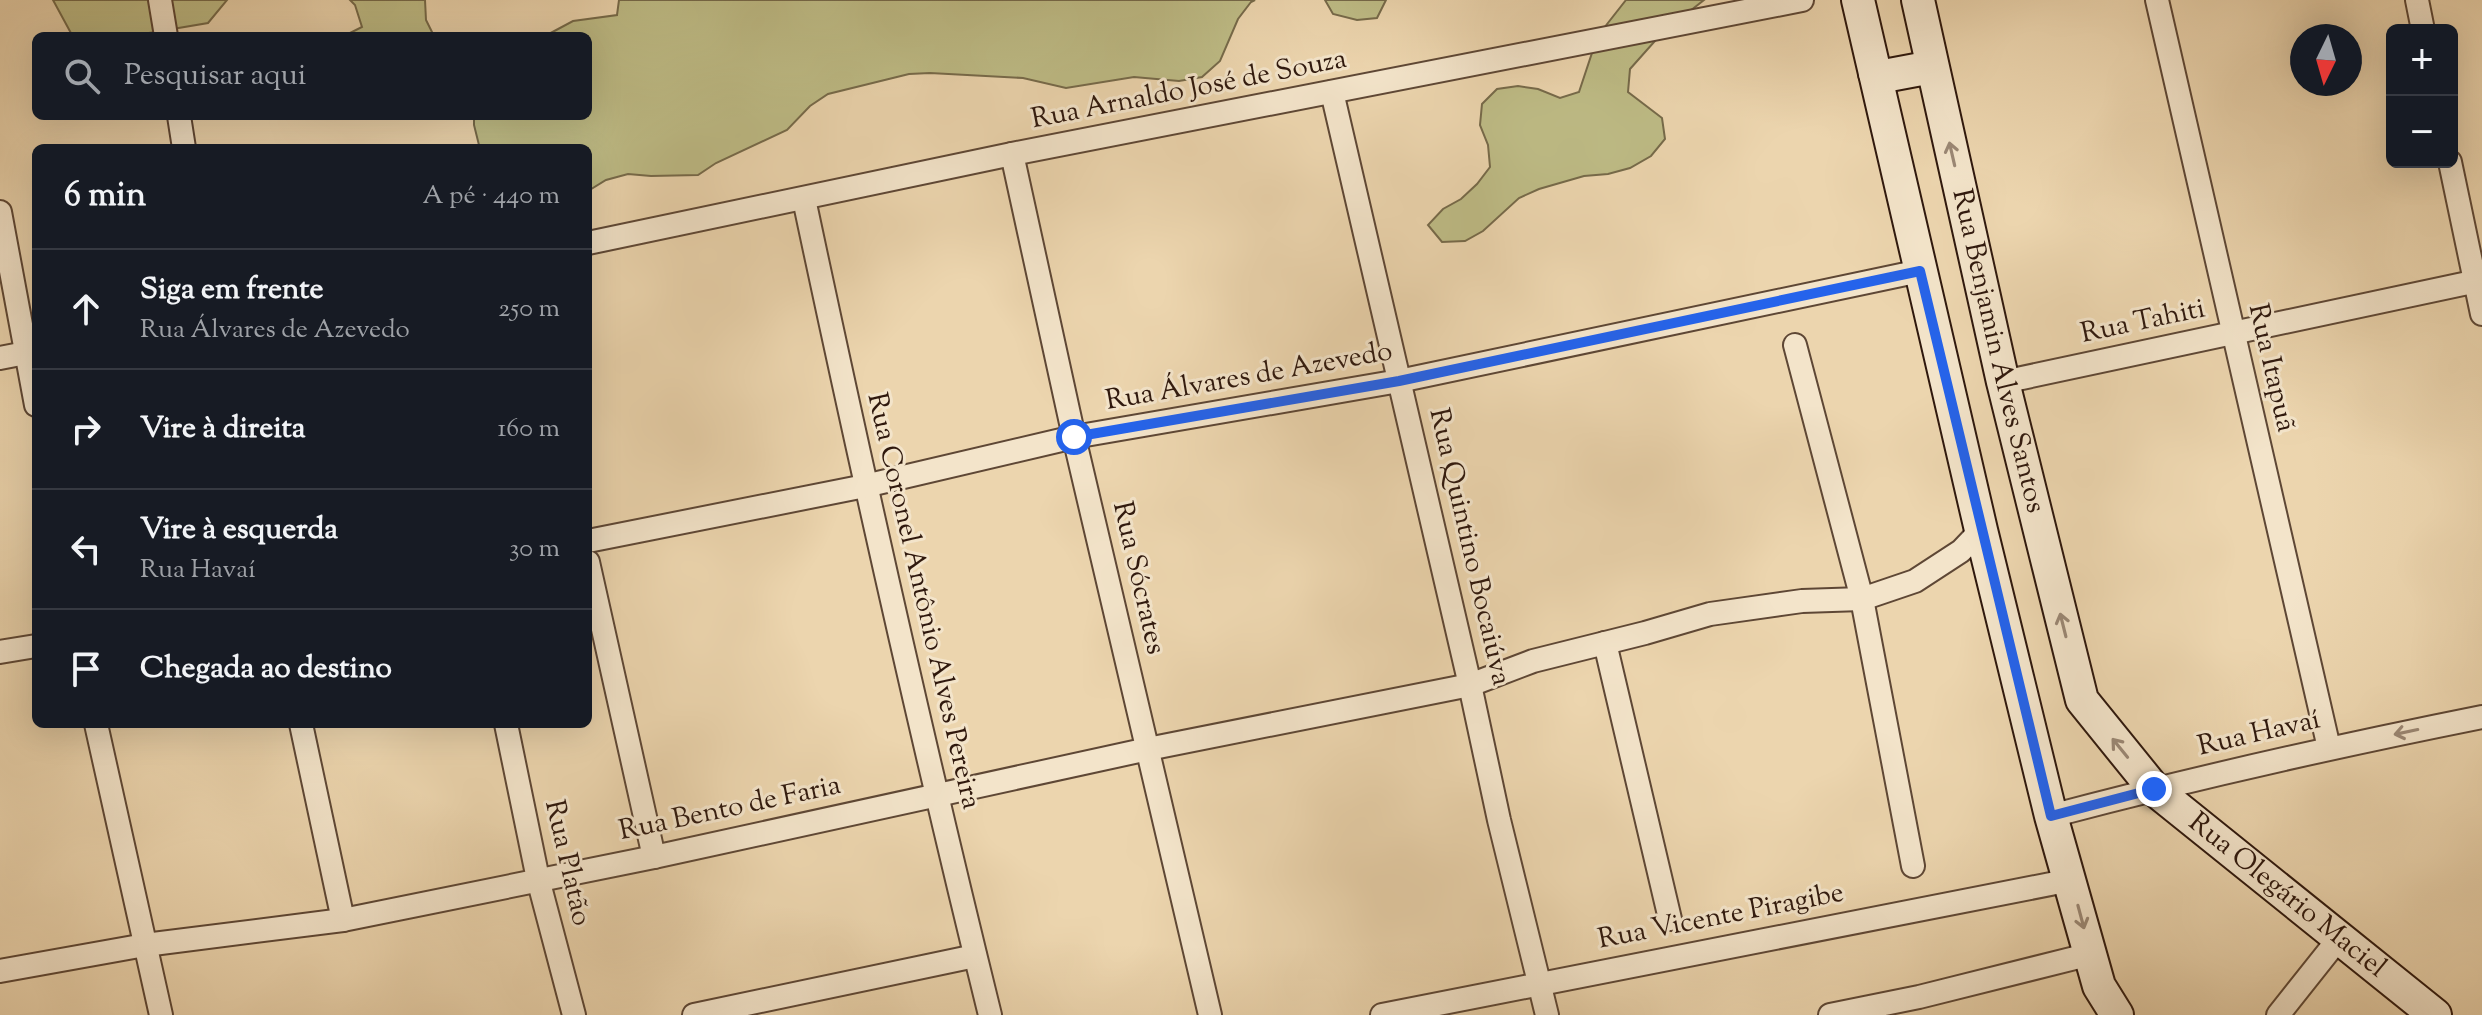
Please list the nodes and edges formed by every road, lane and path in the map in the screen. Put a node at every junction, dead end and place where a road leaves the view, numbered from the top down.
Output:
1 (160, 0) edge
2 (1802, 0) edge
3 (1858, 0) edge
4 (1918, 0) edge
5 (2157, 0) edge
6 (2417, 0) edge
7 (2422, 24) edge
8 (165, 32) edge
9 (1932, 67) junction
10 (1875, 73) junction
11 (1332, 92) junction
12 (180, 120) edge
13 (183, 144) edge
14 (1012, 154) junction
15 (2451, 168) edge
16 (804, 199) junction
17 (0, 212) edge
18 (592, 242) edge
19 (1920, 271) junction
20 (2478, 281) edge
21 (2482, 314) edge
22 (2232, 333) junction
23 (1795, 345) dead end
24 (31, 352) edge
25 (0, 358) edge
26 (1399, 381) junction
27 (2003, 382) junction
28 (1074, 437) junction
29 (865, 486) junction
30 (1981, 530) junction
31 (592, 540) edge
32 (592, 580) edge
33 (1862, 599) junction
34 (1605, 643) junction
35 (32, 647) edge
36 (0, 652) edge
37 (1470, 685) junction
38 (2082, 700) joint
39 (2482, 717) edge
40 (97, 728) edge
41 (302, 728) edge
42 (507, 728) edge
43 (2329, 748) junction
44 (1148, 749) junction
45 (2154, 789) junction
46 (936, 795) junction
47 (2051, 816) junction
48 (654, 857) junction
49 (1913, 866) dead end
50 (538, 879) junction
51 (2071, 880) junction
52 (1670, 919) dead end
53 (343, 920) junction
54 (2340, 937) junction
55 (145, 945) junction
56 (2091, 954) junction
57 (975, 956) junction
58 (0, 971) edge
59 (1540, 983) junction
60 (2102, 1000) edge
61 (161, 1015) edge
62 (574, 1015) edge
63 (694, 1015) edge
64 (990, 1015) edge
65 (1210, 1015) edge
66 (1382, 1015) edge
67 (1547, 1015) edge
68 (1830, 1015) edge
69 (2117, 1015) edge
70 (2278, 1015) edge
71 (2435, 1015) edge

1 - 8 street
2 - 11 street, Rua Arnaldo José de Souza
3 - 10 main road, Rua Benjamin Alves Santos
4 - 9 main road, Rua Benjamin Alves Santos
5 - 22 street, Rua Itapuã
6 - 7 street
9 - 10 main road
27 -> 9 main road, Rua Benjamin Alves Santos
10 - 19 main road, Rua Benjamin Alves Santos
11 - 14 street, Rua Arnaldo José de Souza
11 - 26 street, Rua Quintino Bocaiúva
12 - 13 street
14 - 16 street, Rua Arnaldo José de Souza
14 - 28 street, Rua Sócrates
15 - 20 street
16 - 18 street, Rua Arnaldo José de Souza
16 - 29 street, Rua Coronel Antônio Alves Pereira
17 - 24 street
19 - 26 street, Rua Álvares de Azevedo
19 - 30 main road, Rua Benjamin Alves Santos
20 - 21 street
20 - 22 street, Rua Tahiti
22 - 27 street, Rua Tahiti
22 - 43 street, Rua Itapuã
23 - 33 street
24 - 25 street
26 - 28 street, Rua Álvares de Azevedo
26 - 37 street, Rua Quintino Bocaiúva
38 -> 27 main road, Rua Benjamin Alves Santos
28 - 29 street, Rua Álvares de Azevedo
28 - 44 street, Rua Sócrates
29 - 31 street, Rua Álvares de Azevedo
29 - 46 street, Rua Coronel Antônio Alves Pereira
30 - 33 street, Rua Bento de Faria
30 - 47 main road, Rua Benjamin Alves Santos
32 - 48 street
33 - 34 street, Rua Bento de Faria
33 - 49 street
34 - 37 street, Rua Bento de Faria
34 - 52 street
35 - 36 street
37 - 44 street, Rua Bento de Faria
37 - 59 street, Rua Quintino Bocaiúva
45 -> 38 main road, Rua Olegário Maciel
39 -> 43 street, Rua Havaí
40 - 55 street
41 - 53 street
42 - 50 street, Rua Platão
43 - 45 street, Rua Havaí
44 - 46 street, Rua Bento de Faria
44 - 65 street, Rua Sócrates
45 - 47 street, Rua Havaí
45 - 54 main road, Rua Olegário Maciel
46 - 48 street, Rua Bento de Faria
46 - 57 street, Rua Coronel Antônio Alves Pereira
47 - 51 main road, Rua Benjamin Alves Santos
48 - 50 street, Rua Bento de Faria
50 - 53 street, Rua Bento de Faria
50 - 62 street, Rua Platão
51 -> 56 main road, Rua Benjamin Alves Santos
51 - 59 street, Rua Vicente Piragibe
53 - 55 street, Rua Bento de Faria
54 - 70 street
54 - 71 main road, Rua Olegário Maciel
55 - 58 street, Rua Bento de Faria
55 - 61 street
56 - 60 main road, Rua Benjamin Alves Santos
56 - 68 street
57 - 63 street
57 - 64 street, Rua Coronel Antônio Alves Pereira
59 - 66 street, Rua Vicente Piragibe
59 - 67 street, Rua Quintino Bocaiúva
60 - 69 main road, Rua Benjamin Alves Santos

